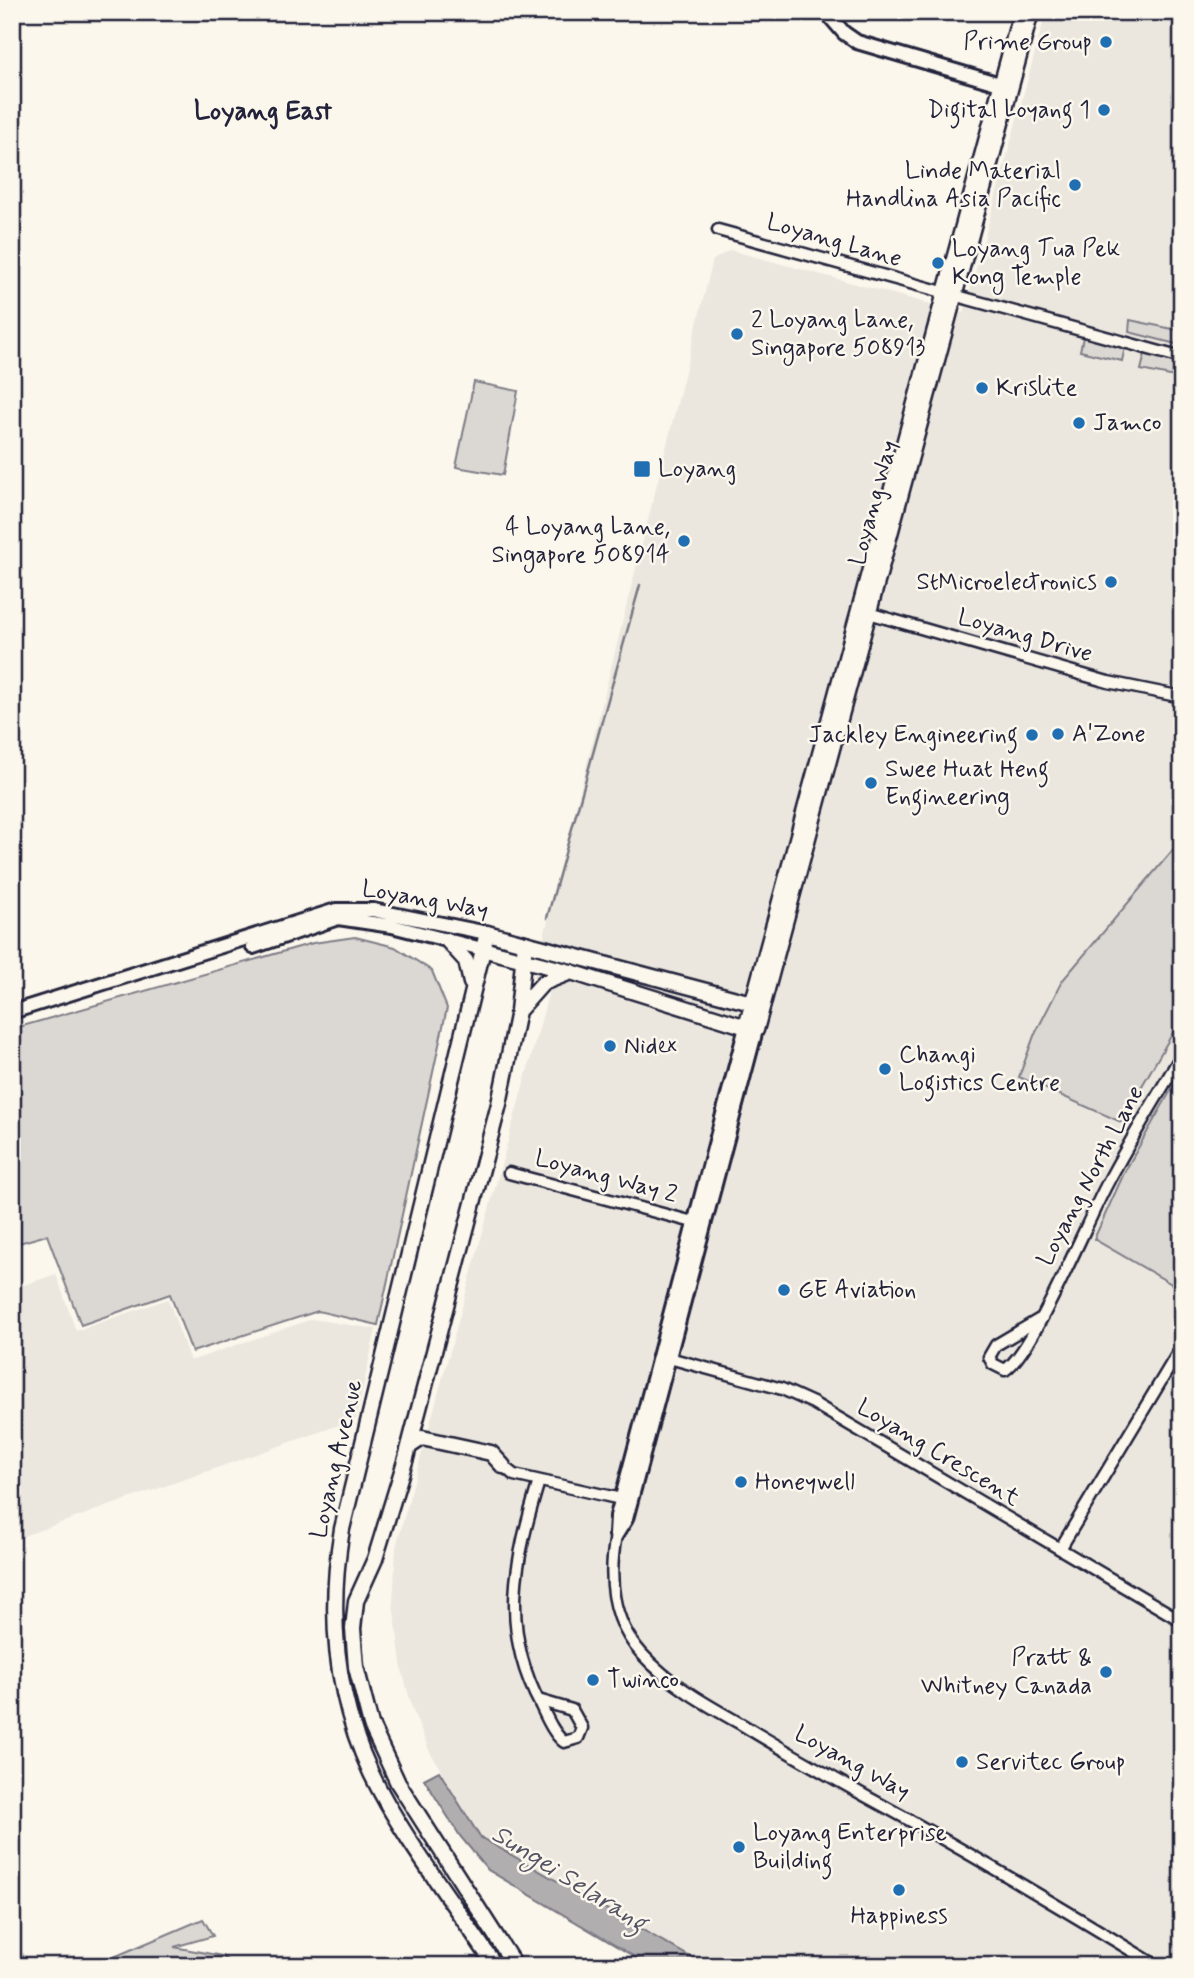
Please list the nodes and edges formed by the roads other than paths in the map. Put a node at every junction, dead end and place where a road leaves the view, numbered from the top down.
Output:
1 (826, 12) edge
2 (831, 12) edge
3 (1021, 12) edge
4 (1031, 12) edge
5 (872, 47) junction
6 (979, 78) junction
7 (1005, 86) junction
8 (994, 105) junction
9 (718, 230) dead end
10 (948, 296) junction
11 (1182, 358) edge
12 (863, 611) junction
13 (1182, 697) edge
14 (486, 933) junction
15 (447, 940) junction
16 (524, 943) junction
17 (482, 949) junction
18 (522, 961) junction
19 (571, 972) junction
20 (471, 991) junction
21 (758, 1004) junction
22 (517, 1011) junction
23 (12, 1012) edge
24 (12, 1020) edge
25 (751, 1028) junction
26 (1182, 1054) edge
27 (509, 1173) dead end
28 (699, 1220) junction
29 (1040, 1319) junction
30 (1182, 1346) edge
31 (663, 1356) junction
32 (410, 1446) junction
33 (503, 1466) joint
34 (539, 1481) junction
35 (627, 1496) junction
36 (616, 1535) junction
37 (1060, 1549) junction
38 (1182, 1621) edge
39 (537, 1700) junction
40 (495, 1966) edge
41 (515, 1966) edge
42 (1157, 1966) edge

1 - 5 street
2 - 5 street
3 - 7 main road, Loyang Way
4 - 7 main road, Loyang Way
5 - 6 street
6 - 7 street
6 - 8 street
7 - 8 main road, Loyang Way
7 - 10 main road, Loyang Way
8 - 10 main road, Loyang Way
9 - 10 street, Loyang Lane
10 - 11 street, Loyang Lane
10 - 12 main road, Loyang Way
12 - 13 street, Loyang Drive
12 - 21 main road, Loyang Way
14 - 16 main road, Loyang Way
14 - 17 main road, Loyang Avenue
14 - 23 street, Loyang Way
15 - 17 street, Loyang Way
15 - 20 main road
15 - 24 street, Loyang Way
16 - 18 main road
16 - 21 main road, Loyang Way
17 - 18 main road, Loyang Way
17 - 20 main road, Loyang Avenue
18 - 19 main road, Loyang Way
18 - 22 main road
19 - 22 main road
19 - 25 main road, Loyang Way
20 - 40 main road, Loyang Avenue
21 - 25 main road, Loyang Way
22 - 32 main road
25 - 28 street, Loyang Way
26 - 29 street, Loyang North Lane
27 - 28 street, Loyang Way 2
28 - 31 street, Loyang Way
29 - 29 street, Loyang North Lane
30 - 37 street
31 - 35 street, Loyang Way
31 - 37 street, Loyang Crescent
32 - 33 main road
32 - 41 main road
33 - 34 street
34 - 35 street
34 - 39 street
35 - 36 street, Loyang Way
35 - 36 street, Loyang Way
36 - 42 street, Loyang Way
37 - 38 street, Loyang Crescent
39 - 39 street

